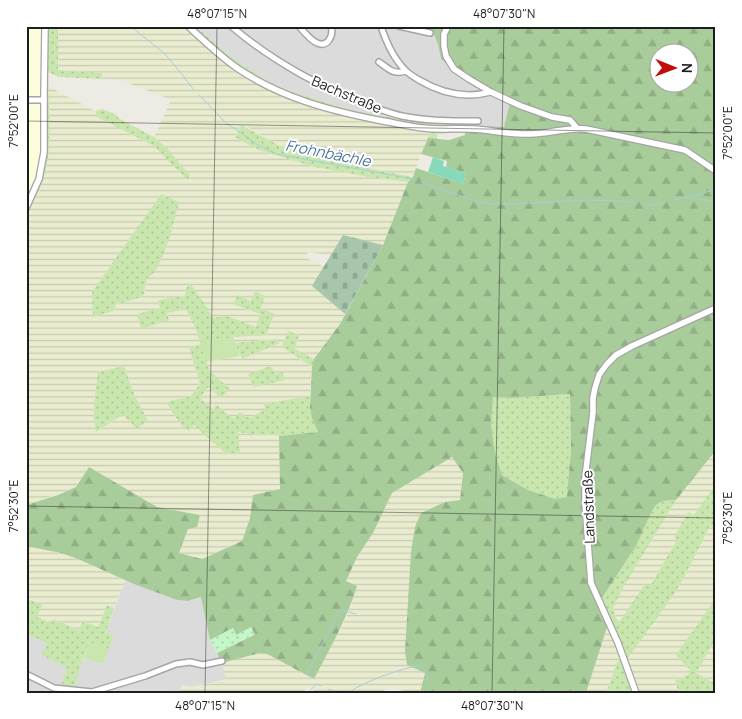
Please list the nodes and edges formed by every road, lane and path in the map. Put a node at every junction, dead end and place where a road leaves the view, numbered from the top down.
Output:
1 (45, 26) edge
2 (188, 26) edge
3 (231, 26) edge
4 (299, 26) edge
5 (331, 26) edge
6 (382, 26) edge
7 (400, 26) edge
8 (448, 26) edge
9 (430, 33) dead end
10 (379, 62) dead end
11 (406, 71) junction
12 (491, 92) junction
13 (26, 100) edge
14 (44, 100) junction
15 (478, 121) dead end
16 (576, 128) junction
17 (716, 171) edge
18 (26, 208) edge
19 (716, 308) edge
20 (222, 661) dead end
21 (26, 674) edge
22 (54, 691) edge
23 (636, 693) edge

1 - 14 street
2 - 16 street
3 - 15 street, Bachstraße
4 - 5 street
6 - 11 street
7 - 9 street
8 - 12 street
10 - 11 street
11 - 12 street
12 - 16 street
13 - 14 street
14 - 18 street
16 - 17 street
19 - 23 street, Landstraße
20 - 22 street
21 - 22 street

